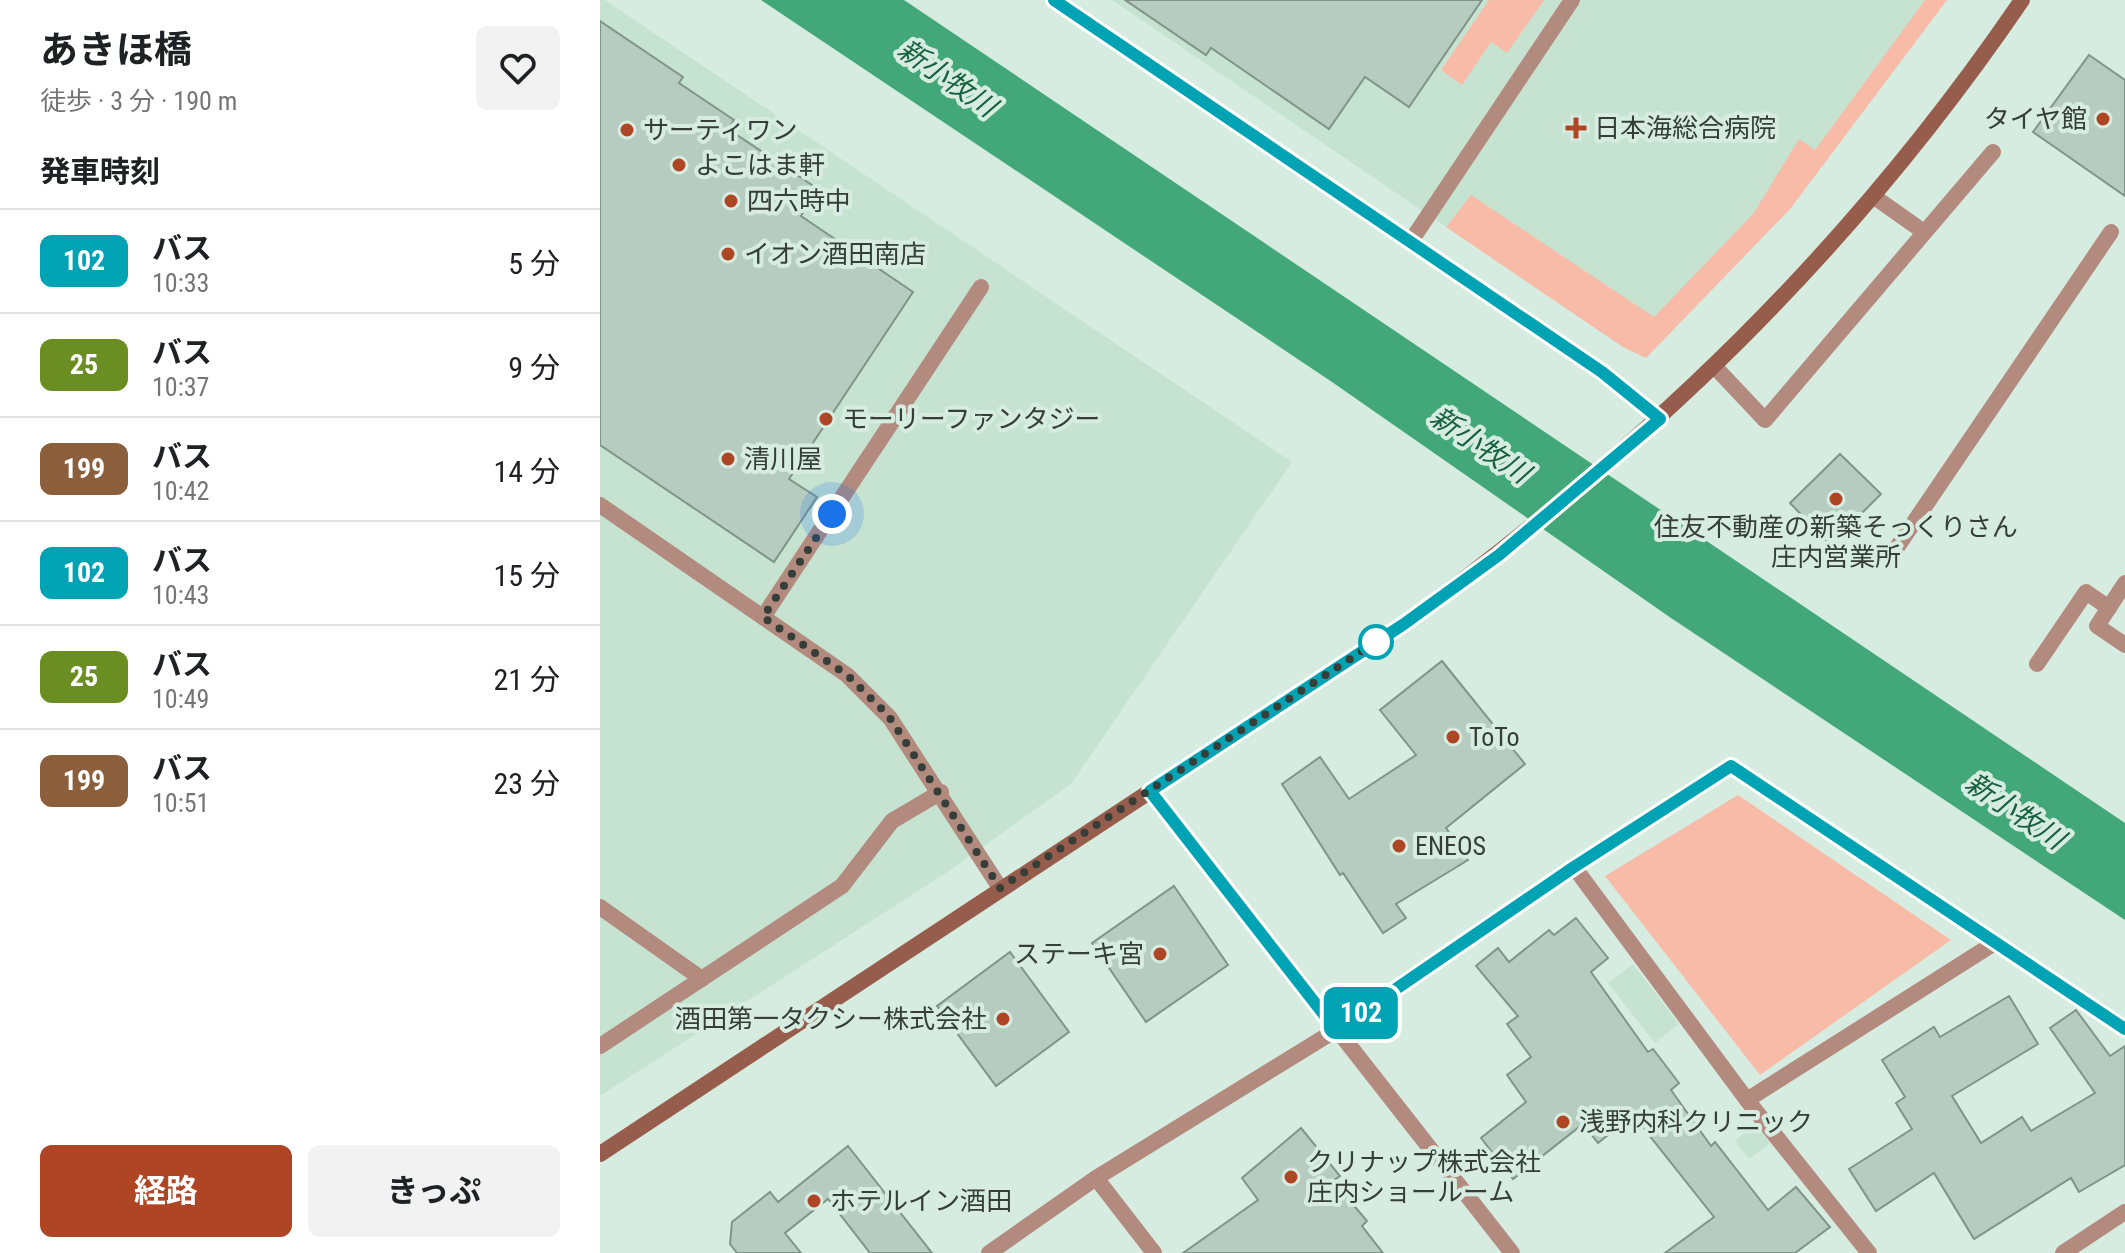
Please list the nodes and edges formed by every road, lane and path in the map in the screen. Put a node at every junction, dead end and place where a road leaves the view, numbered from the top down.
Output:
1 (1054, 0) edge
2 (1572, 0) edge
3 (2022, 0) edge
4 (1993, 152) dead end
5 (1873, 196) junction
6 (1924, 232) junction
7 (2111, 232) dead end
8 (1411, 241) junction
9 (981, 287) dead end
10 (1715, 367) junction
11 (1660, 419) junction
12 (600, 505) edge
13 (1887, 562) dead end
14 (2125, 583) edge
15 (2109, 608) junction
16 (763, 617) junction
17 (2125, 645) edge
18 (2037, 664) dead end
19 (1150, 791) junction
20 (941, 792) junction
21 (1574, 867) junction
22 (1000, 888) junction
23 (600, 907) edge
24 (1993, 944) junction
25 (702, 979) junction
26 (2125, 1029) edge
27 (1336, 1030) junction
28 (600, 1046) edge
29 (1747, 1100) junction
30 (600, 1154) edge
31 (1096, 1178) junction
32 (2125, 1212) edge
33 (1859, 1250) edge
34 (989, 1253) edge
35 (1154, 1253) edge
36 (1512, 1253) edge
37 (2063, 1253) edge

1 - 8 street
2 - 8 street
3 - 5 street
4 - 6 street
5 - 6 street
5 - 10 street
6 - 10 street
7 - 13 street
8 - 11 street
9 - 16 street
10 - 11 street
11 - 19 street
12 - 16 street
14 - 15 street
15 - 17 street
15 - 18 street
16 - 20 street
19 - 22 street
19 - 27 street
20 - 22 street
20 - 25 street
21 - 24 street
21 - 27 street
21 - 29 street
22 - 30 street
23 - 25 street
24 - 26 street
24 - 29 street
25 - 28 street
27 - 31 street
27 - 36 street
29 - 33 street
31 - 34 street
31 - 35 street
32 - 37 street

